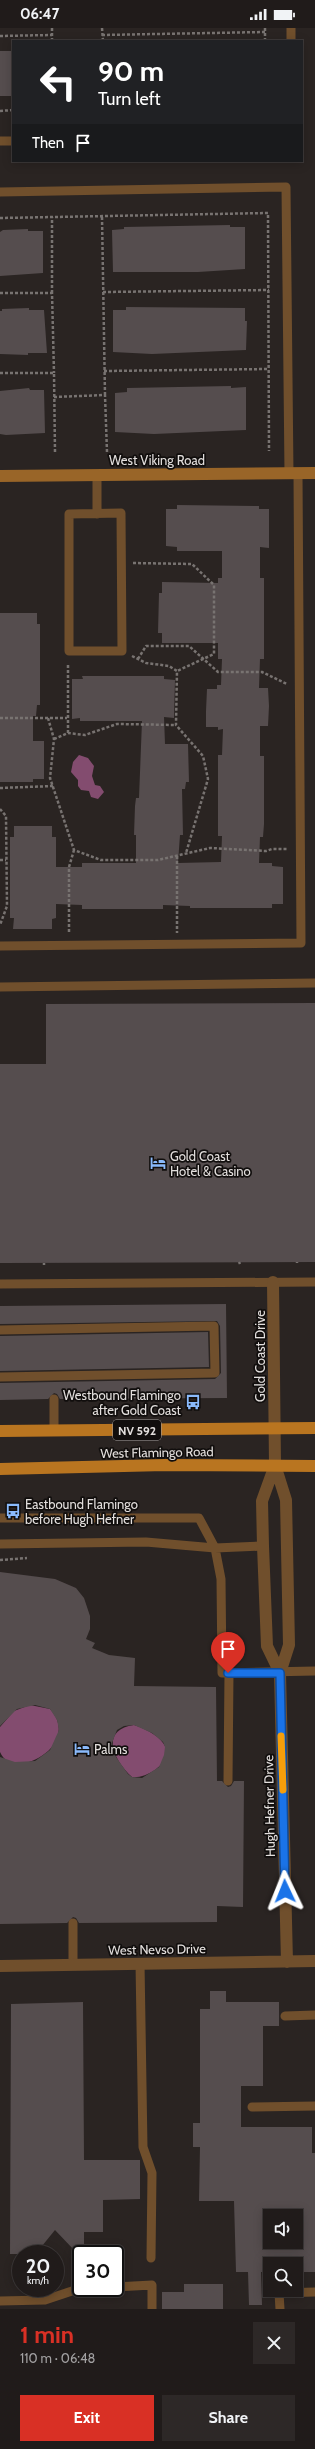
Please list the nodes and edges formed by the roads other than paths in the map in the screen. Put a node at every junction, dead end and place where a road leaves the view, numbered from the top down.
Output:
1 (291, 28) edge
2 (291, 40) edge
3 (0, 141) edge
4 (12, 141) edge
5 (0, 192) edge
6 (315, 473) edge
7 (294, 474) junction
8 (97, 475) junction
9 (0, 476) edge
10 (97, 514) junction
11 (0, 946) edge
12 (315, 983) edge
13 (0, 987) edge
14 (273, 1282) junction
15 (315, 1282) edge
16 (0, 1284) edge
17 (0, 1330) edge
18 (0, 1377) edge
19 (54, 1399) dead end
20 (315, 1428) edge
21 (275, 1429) junction
22 (54, 1430) junction
23 (0, 1431) edge
24 (276, 1465) junction
25 (315, 1466) edge
26 (0, 1469) edge
27 (0, 1518) edge
28 (0, 1544) edge
29 (263, 1546) junction
30 (215, 1548) junction
31 (315, 1671) edge
32 (228, 1673) junction
33 (280, 1673) junction
34 (228, 1781) dead end
35 (73, 1923) dead end
36 (315, 1961) edge
37 (287, 1962) junction
38 (140, 1963) junction
39 (73, 1964) junction
40 (0, 1966) edge
41 (315, 2015) edge
42 (285, 2016) dead end
43 (252, 2106) dead end
44 (315, 2106) edge
45 (151, 2258) dead end
46 (124, 2287) edge
47 (72, 2291) edge
48 (315, 2292) edge
49 (0, 2300) edge
50 (152, 2309) edge
51 (280, 2309) edge

1 - 2 lane
3 - 4 lane
5 - 7 lane
6 - 7 street, West Viking Road
7 - 8 street, West Viking Road
7 - 11 lane
8 - 9 street, West Viking Road
8 - 10 lane
10 - 10 lane
12 - 13 lane
14 - 15 lane
14 - 16 lane
14 - 21 street, Gold Coast Drive
17 - 18 lane
19 - 22 lane
20 - 21 main road, West Flamingo Road / NV 592
21 - 22 main road, West Flamingo Road / NV 592
21 - 24 street, Hugh Hefner Drive
22 - 23 main road, West Flamingo Road / NV 592
24 - 25 main road, West Flamingo Road
24 - 26 main road, West Flamingo Road
24 - 29 street, Hugh Hefner Drive
24 - 33 street, Hugh Hefner Drive
27 - 30 lane
28 - 30 lane
29 - 30 lane
29 - 33 street, Hugh Hefner Drive
30 - 32 lane
31 - 33 lane
32 - 33 lane
32 - 34 lane
33 - 37 street, Hugh Hefner Drive
35 - 39 lane
36 - 37 street, West Nevso Drive
37 - 38 street, West Nevso Drive
38 - 39 street, West Nevso Drive
38 - 45 lane
39 - 40 street, West Nevso Drive
41 - 42 lane
43 - 44 lane
46 - 50 lane
47 - 49 lane
48 - 51 lane

